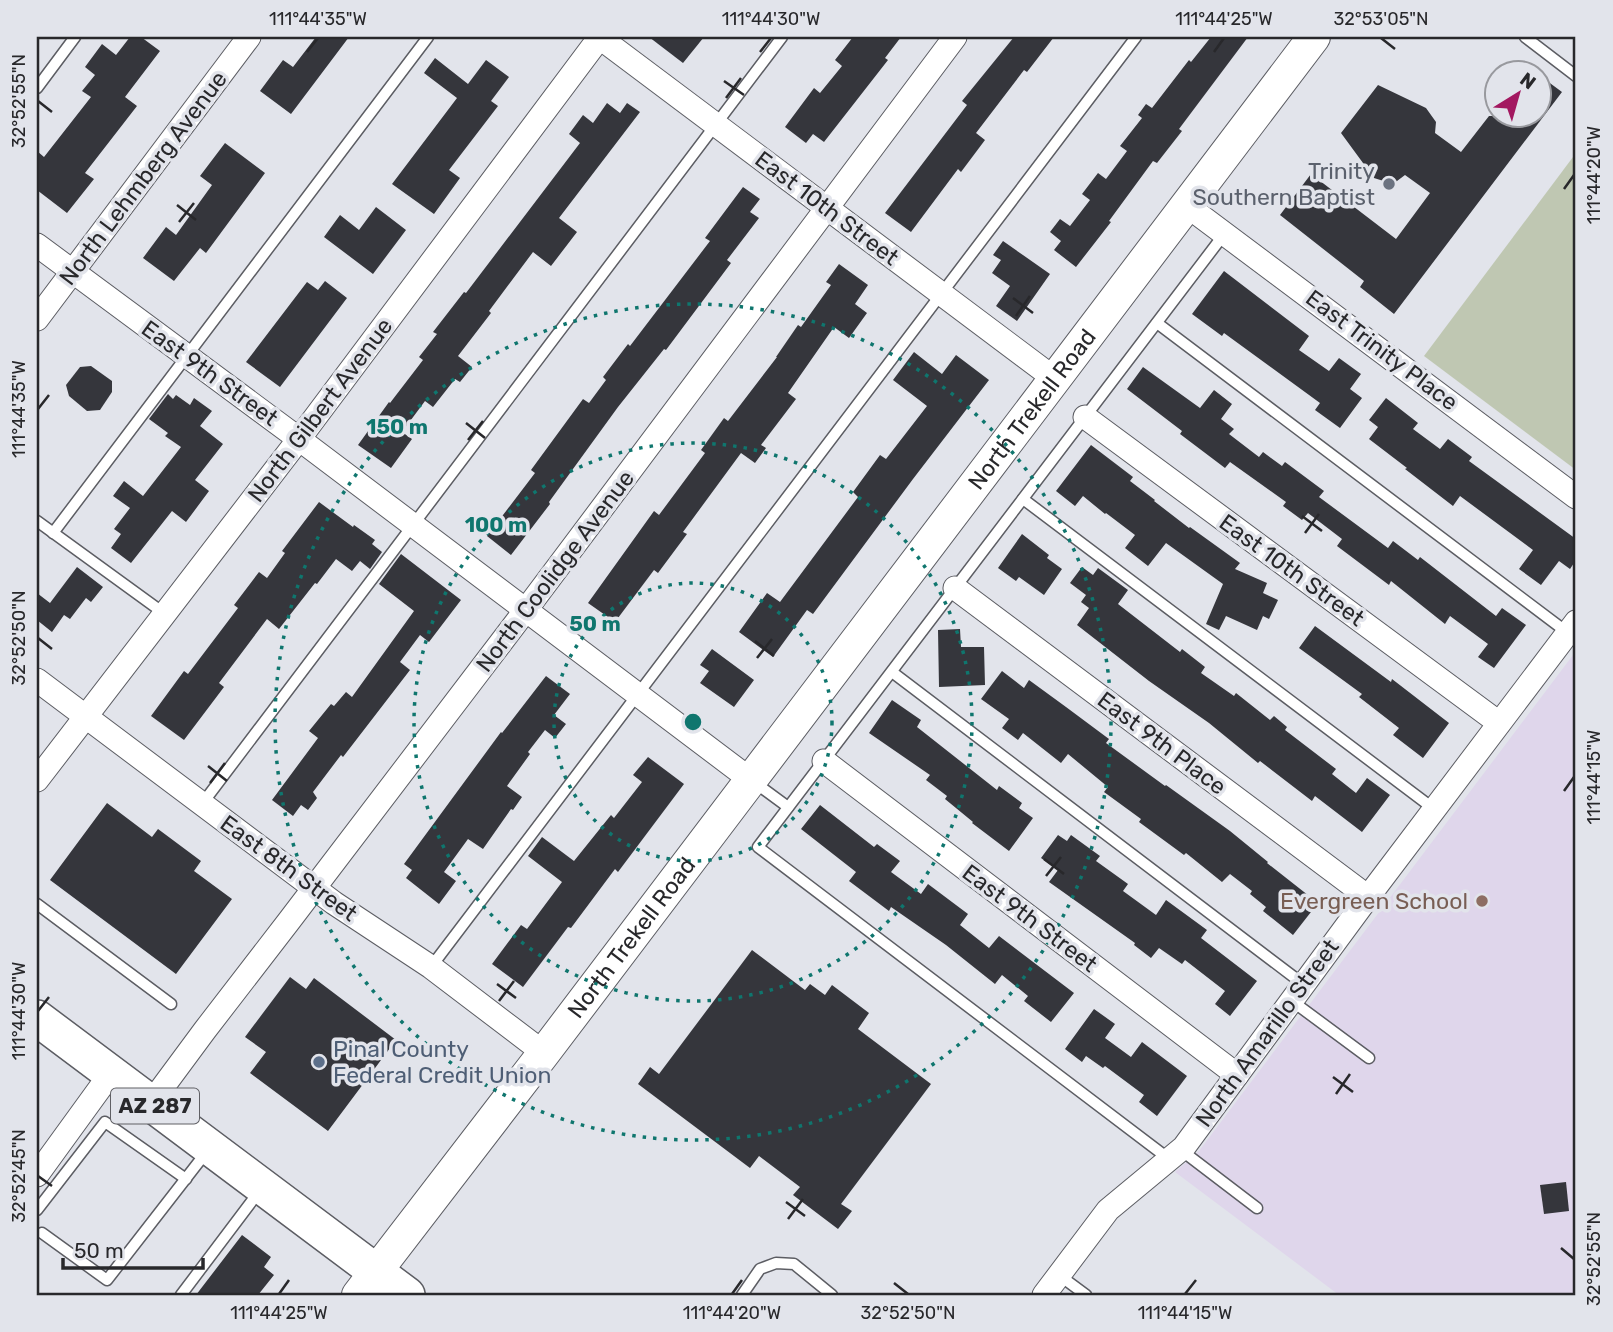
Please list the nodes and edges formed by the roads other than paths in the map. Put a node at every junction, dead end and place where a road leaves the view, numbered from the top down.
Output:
1 (75, 37) edge
2 (249, 37) edge
3 (428, 37) edge
4 (599, 37) edge
5 (782, 37) edge
6 (955, 37) edge
7 (1136, 37) edge
8 (1314, 37) edge
9 (1525, 37) edge
10 (1576, 76) edge
11 (37, 88) edge
12 (716, 124) junction
13 (1186, 205) junction
14 (827, 208) junction
15 (1225, 233) junction
16 (37, 245) edge
17 (73, 272) junction
18 (941, 294) junction
19 (37, 319) edge
20 (1157, 323) junction
21 (187, 356) junction
22 (1055, 379) junction
23 (1085, 417) junction
24 (299, 439) junction
25 (1576, 497) edge
26 (1023, 499) junction
27 (37, 521) edge
28 (413, 525) junction
29 (53, 533) junction
30 (955, 588) junction
31 (526, 611) junction
32 (165, 614) junction
33 (1572, 627) edge
34 (892, 672) junction
35 (40, 688) edge
36 (638, 695) junction
37 (86, 716) junction
38 (1499, 723) junction
39 (824, 761) junction
40 (37, 780) edge
41 (751, 780) junction
42 (202, 804) junction
43 (789, 807) junction
44 (1434, 809) junction
45 (314, 888) junction
46 (1368, 897) junction
47 (37, 904) edge
48 (431, 967) junction
49 (1298, 992) junction
50 (171, 1004) dead end
51 (37, 1018) edge
52 (544, 1053) junction
53 (1369, 1058) dead end
54 (111, 1073) junction
55 (1237, 1075) junction
56 (150, 1103) junction
57 (210, 1148) junction
58 (1175, 1154) junction
59 (37, 1175) edge
60 (186, 1179) junction
61 (263, 1187) junction
62 (1257, 1208) dead end
63 (37, 1210) edge
64 (42, 1233) dead end
65 (1059, 1275) junction
66 (367, 1283) edge
67 (181, 1295) edge
68 (407, 1295) edge
69 (742, 1295) edge
70 (832, 1295) edge
71 (1044, 1295) edge
72 (1086, 1295) edge

1 - 11 lane
2 - 17 street, North Lehmberg Avenue
3 - 21 lane
4 - 12 street, East 10th Street
4 - 24 street, North Gilbert Avenue
5 - 12 lane
6 - 14 street, North Coolidge Avenue
7 - 18 lane
8 - 13 main road, North Trekell Road
9 - 10 lane
12 - 14 street, East 10th Street
12 - 28 lane
13 - 15 street, East Trinity Place
13 - 22 main road, North Trekell Road
14 - 18 street, East 10th Street
14 - 31 street, North Coolidge Avenue
15 - 20 lane, North Trekell Road
15 - 25 street, East Trinity Place
16 - 17 street, East 9th Street
17 - 19 street, North Lehmberg Avenue
17 - 21 street, East 9th Street
18 - 22 street, East 10th Street
18 - 36 lane
20 - 23 lane, North Trekell Road
20 - 33 lane
21 - 24 street, East 9th Street
21 - 29 lane
22 - 41 main road, North Trekell Road
23 - 26 lane, North Trekell Road
23 - 38 street, East 10th Street
24 - 28 street, East 9th Street
24 - 32 street, North Gilbert Avenue
26 - 30 lane, North Trekell Road
26 - 44 lane
27 - 29 lane
28 - 31 street, East 9th Street
28 - 42 lane
29 - 32 lane
30 - 34 lane, North Trekell Road
30 - 46 street, East 9th Place
31 - 36 street, East 9th Street
31 - 45 street, North Coolidge Avenue
32 - 37 street, North Gilbert Avenue
33 - 38 street, North Amarillo Street
34 - 39 lane, North Trekell Road
34 - 49 lane
35 - 37 street, East 8th Street
36 - 41 street, East 9th Street
36 - 48 lane
37 - 40 street, North Gilbert Avenue
37 - 42 street, East 8th Street
38 - 44 street, North Amarillo Street
39 - 43 lane, North Trekell Road
39 - 55 street, East 9th Street
41 - 43 lane
41 - 52 main road, North Trekell Road
42 - 45 street, East 8th Street
43 - 58 lane, North Trekell Road
44 - 46 street, North Amarillo Street
45 - 48 street, East 8th Street
45 - 56 street, North Coolidge Avenue
46 - 49 street, North Amarillo Street
47 - 50 lane
48 - 52 street, East 8th Street
49 - 53 lane
49 - 55 street, North Amarillo Street
51 - 54 main road, AZ 287
52 - 66 main road, North Trekell Road
54 - 56 main road, AZ 287
54 - 59 street
55 - 58 street, North Amarillo Street
56 - 57 main road, AZ 287
57 - 60 lane
57 - 61 main road, AZ 287
58 - 62 lane
58 - 65 street, North Amarillo Street
60 - 63 lane
60 - 64 lane
61 - 66 main road, AZ 287
61 - 67 lane
65 - 71 street, North Amarillo Street
65 - 72 lane
66 - 68 main road, AZ 287
69 - 70 lane

